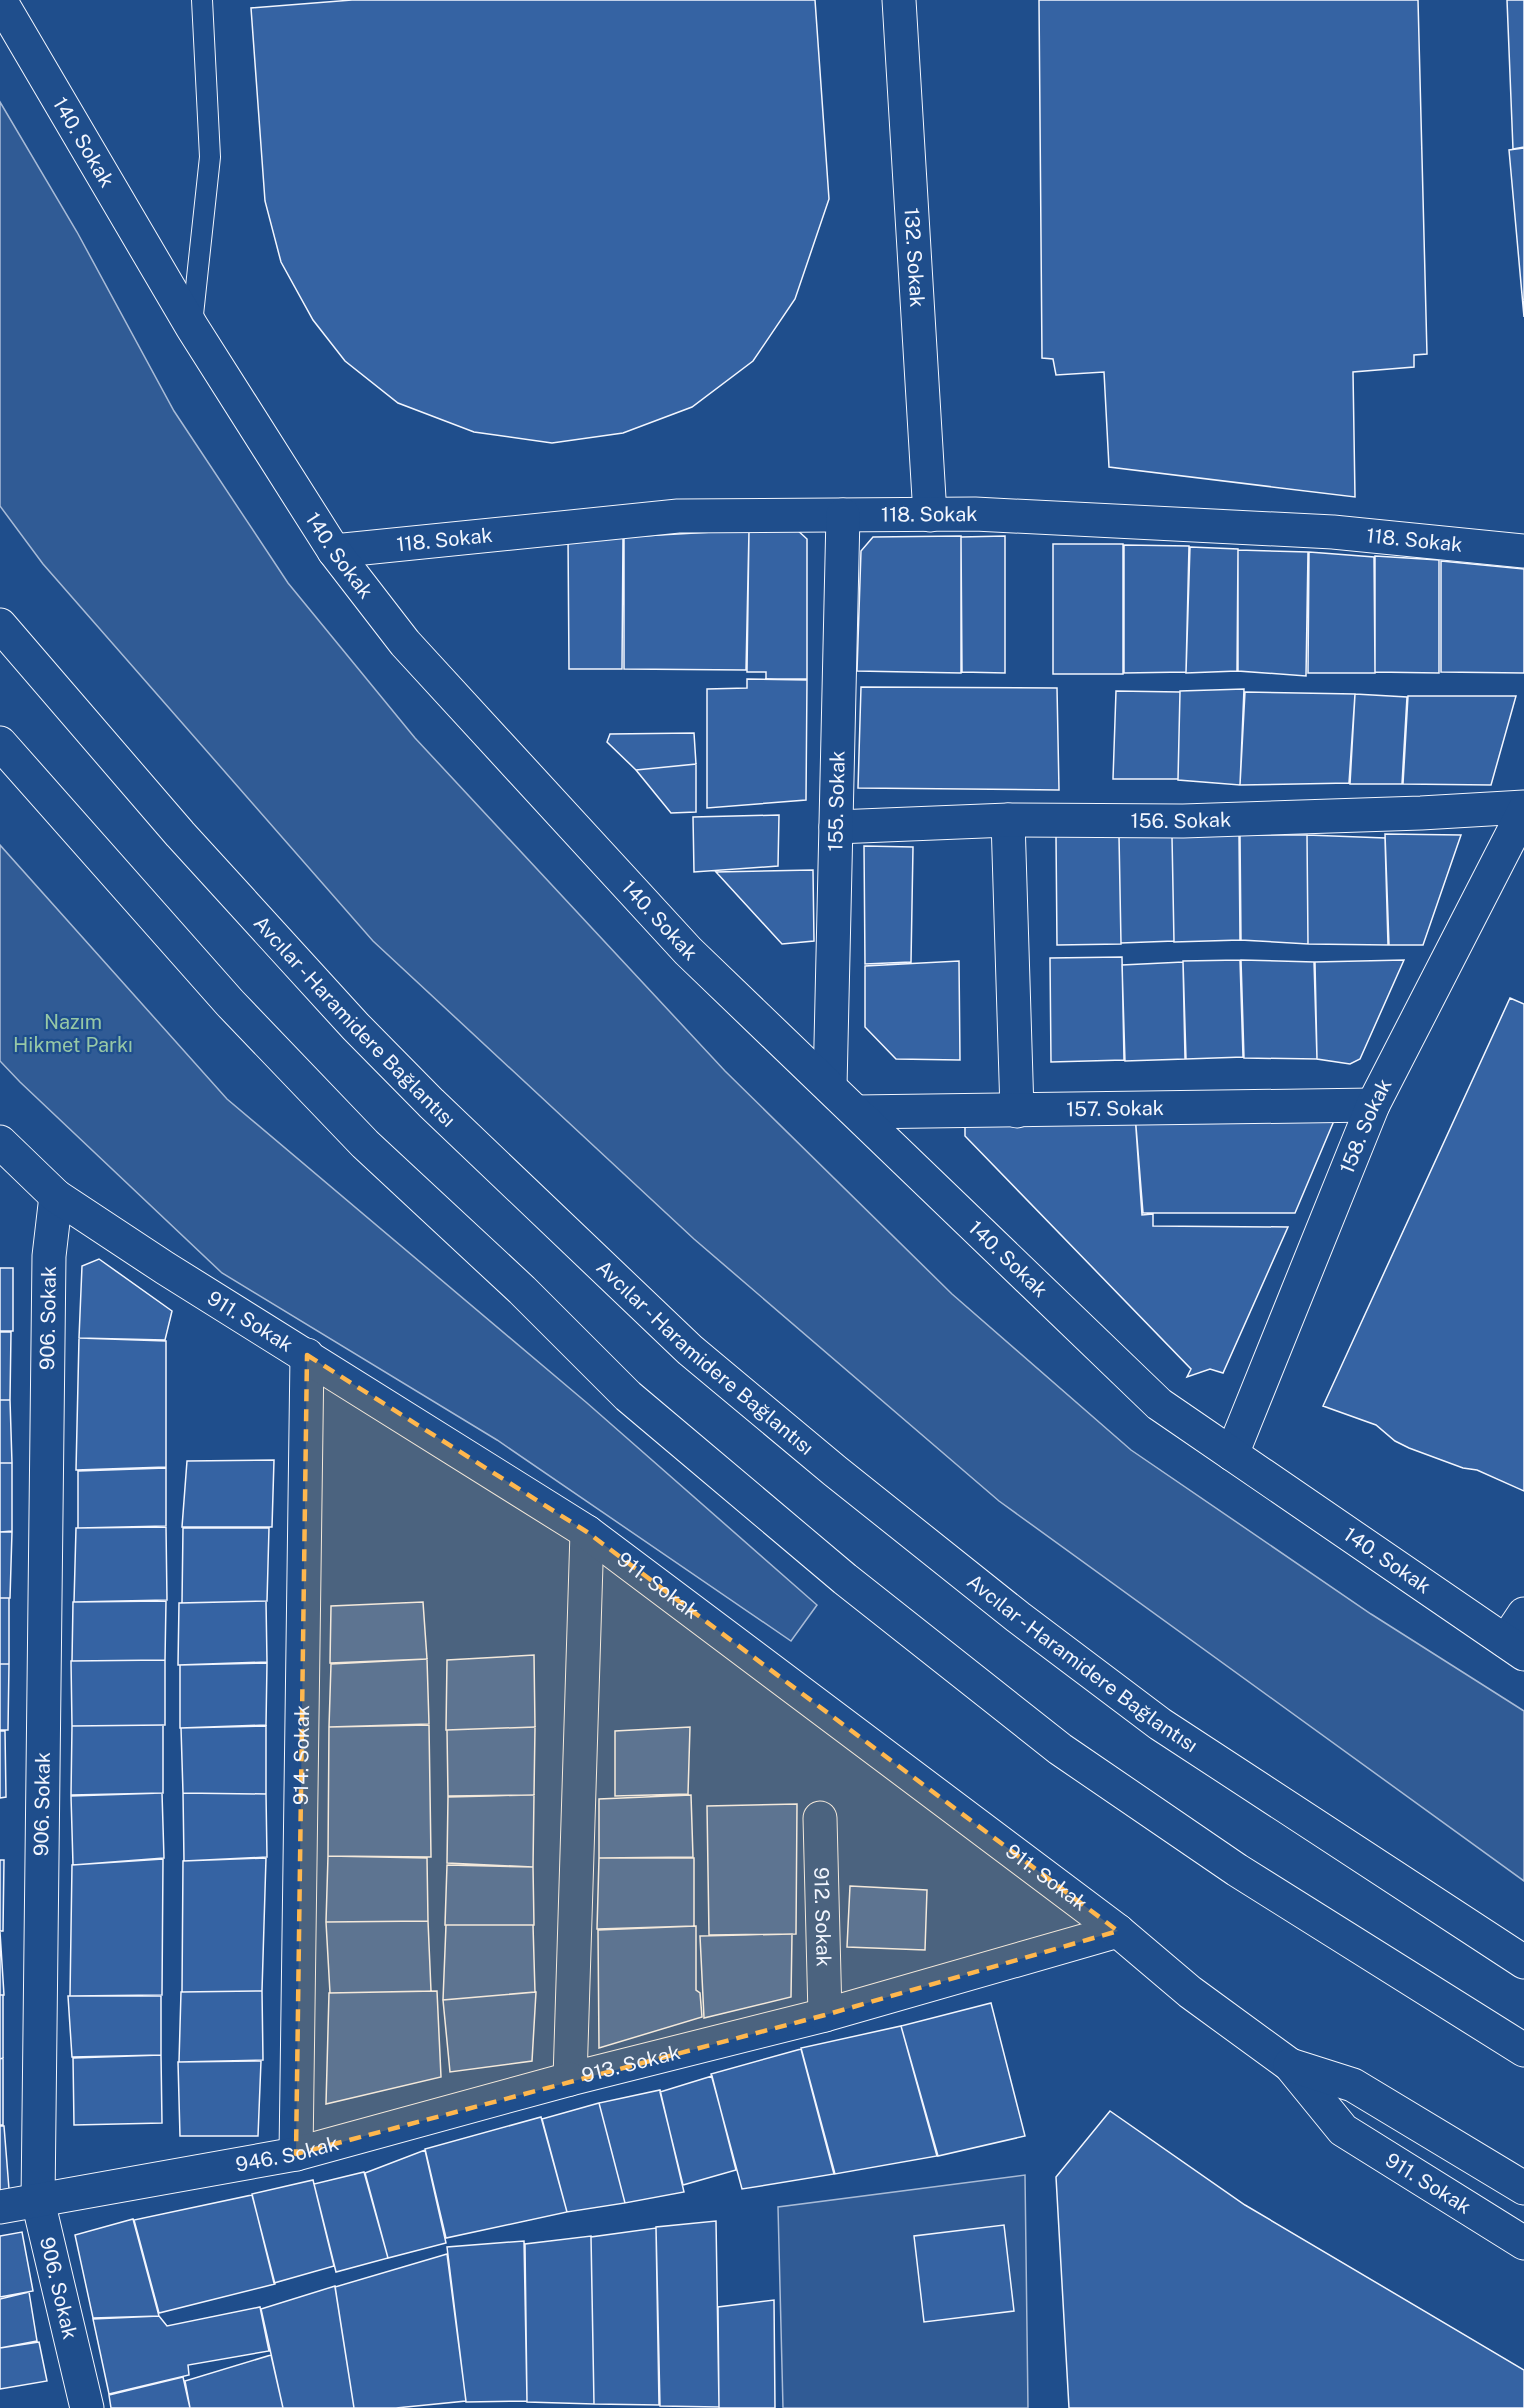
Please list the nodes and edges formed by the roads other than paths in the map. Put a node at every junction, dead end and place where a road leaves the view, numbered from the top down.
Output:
1 (0, 0) edge
2 (202, 0) edge
3 (899, 0) edge
4 (192, 327) junction
5 (843, 515) junction
6 (930, 515) junction
7 (334, 551) junction
8 (1524, 551) edge
9 (0, 625) edge
10 (0, 743) edge
11 (1524, 809) edge
12 (1008, 820) junction
13 (836, 827) junction
14 (830, 1087) junction
15 (1374, 1105) junction
16 (1017, 1111) junction
17 (856, 1112) junction
18 (0, 1142) edge
19 (56, 1196) junction
20 (307, 1355) junction
21 (1232, 1454) junction
22 (587, 1532) junction
23 (1524, 1614) edge
24 (1515, 1647) edge
25 (820, 1818) dead end
26 (1118, 1931) junction
27 (1524, 1962) edge
28 (825, 2015) junction
29 (1524, 2050) edge
30 (1290, 2065) junction
31 (570, 2079) junction
32 (296, 2154) junction
33 (1524, 2188) edge
34 (38, 2201) junction
35 (0, 2207) edge
36 (1524, 2243) edge
37 (87, 2408) edge

1 - 4 main road, 140. Sokak
2 - 4 lane
3 - 6 main road, 132. Sokak
4 - 7 main road, 140. Sokak
5 - 6 main road, 118. Sokak
5 - 7 main road, 118. Sokak
5 - 13 main road, 155. Sokak
6 - 8 main road, 118. Sokak
7 - 14 main road, 140. Sokak
9 - 27 main road, Avcılar - Haramidere Bağlantısı
10 - 29 main road
11 - 12 main road, 156. Sokak
11 - 15 main road, 158. Sokak
12 - 13 main road, 156. Sokak
12 - 16 main road
13 - 14 main road, 155. Sokak
14 - 17 main road, 140. Sokak
15 - 16 main road, 157. Sokak
15 - 21 main road, 158. Sokak
16 - 17 main road, 157. Sokak
17 - 21 main road, 140. Sokak
18 - 19 main road, 911. Sokak
19 - 20 main road, 911. Sokak
19 - 34 main road, 906. Sokak
20 - 22 main road, 911. Sokak
20 - 32 main road, 914. Sokak
21 - 24 main road, 140. Sokak
22 - 26 main road, 911. Sokak
22 - 31 main road, 913. Sokak
23 - 24 main road
25 - 28 main road, 912. Sokak
26 - 28 main road, 913. Sokak
26 - 30 main road, 911. Sokak
28 - 31 main road, 913. Sokak
30 - 33 main road, 911. Sokak
30 - 36 main road, 911. Sokak
31 - 32 main road, 946. Sokak
32 - 34 main road, 946. Sokak
34 - 35 main road, 946. Sokak
34 - 37 main road, 906. Sokak

